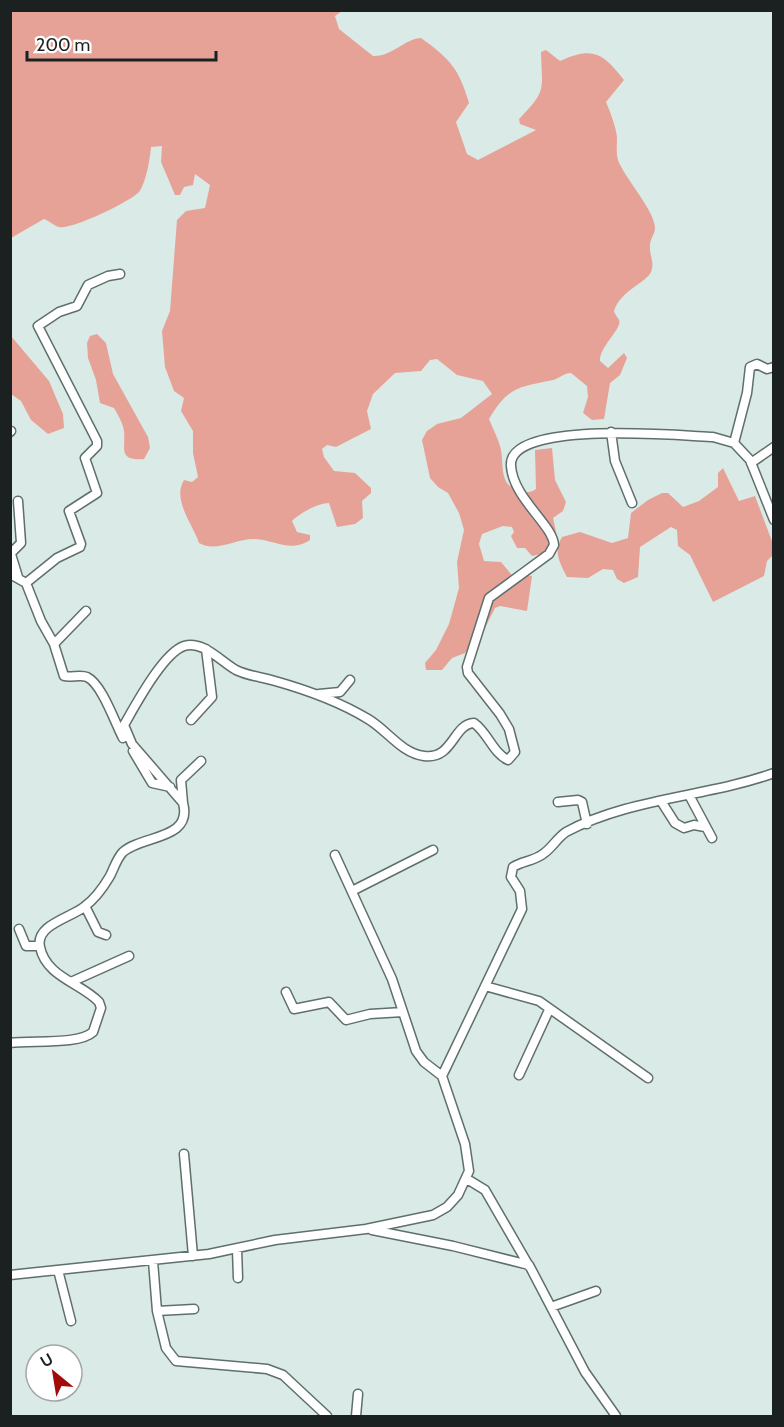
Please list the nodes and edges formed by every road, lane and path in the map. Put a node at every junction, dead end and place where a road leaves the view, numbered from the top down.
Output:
1 (120, 274) dead end
2 (774, 367) edge
3 (611, 432) junction
4 (734, 443) junction
5 (774, 447) edge
6 (751, 463) junction
7 (18, 501) dead end
8 (632, 503) dead end
9 (774, 520) edge
10 (11, 552) edge
11 (14, 576) edge
12 (26, 583) junction
13 (86, 612) dead end
14 (54, 644) junction
15 (206, 649) junction
16 (350, 680) dead end
17 (313, 694) junction
18 (191, 720) dead end
19 (201, 761) dead end
20 (774, 773) edge
21 (170, 788) junction
22 (689, 795) junction
23 (661, 801) junction
24 (558, 802) dead end
25 (183, 803) junction
26 (587, 824) junction
27 (705, 828) junction
28 (712, 837) dead end
29 (433, 850) dead end
30 (335, 855) dead end
31 (352, 891) junction
32 (85, 906) junction
33 (19, 929) dead end
34 (106, 935) dead end
35 (39, 946) junction
36 (129, 956) dead end
37 (71, 982) junction
38 (485, 986) junction
39 (286, 992) dead end
40 (549, 1010) junction
41 (404, 1012) junction
42 (10, 1043) edge
43 (519, 1075) dead end
44 (442, 1076) junction
45 (648, 1078) dead end
46 (184, 1154) dead end
47 (467, 1179) junction
48 (366, 1229) junction
49 (237, 1249) junction
50 (193, 1256) junction
51 (153, 1261) junction
52 (530, 1267) junction
53 (58, 1270) junction
54 (10, 1275) edge
55 (238, 1278) dead end
56 (596, 1291) dead end
57 (551, 1307) junction
58 (194, 1309) dead end
59 (157, 1311) junction
60 (71, 1322) dead end
61 (358, 1394) dead end
62 (327, 1416) edge
63 (356, 1416) edge
64 (616, 1416) edge

1 - 12 street
2 - 4 street
3 - 4 street
3 - 8 street
3 - 17 street
4 - 6 street
5 - 6 street
6 - 9 street
7 - 10 street
10 - 11 street
11 - 12 street
12 - 14 street
13 - 14 street
14 - 21 street
15 - 17 street
15 - 18 street
15 - 21 street
16 - 17 street
19 - 25 street
20 - 22 street
21 - 25 street
22 - 23 street
22 - 27 street
23 - 26 street
23 - 27 street
24 - 26 street
25 - 32 street
26 - 38 street
27 - 28 street
29 - 31 street
30 - 31 street
31 - 41 street
32 - 34 street
32 - 35 street
33 - 35 street
35 - 37 street
36 - 37 street
37 - 42 street
38 - 40 street
38 - 44 street
39 - 41 street
40 - 43 street
40 - 45 street
41 - 44 street
44 - 47 street
46 - 50 street
47 - 48 street
47 - 52 street
48 - 49 street
48 - 52 street
49 - 50 street
49 - 55 street
50 - 51 street
51 - 53 street
51 - 59 street
52 - 57 street
53 - 54 street
53 - 60 street
56 - 57 street
57 - 64 street
58 - 59 street
59 - 62 street
61 - 63 street

